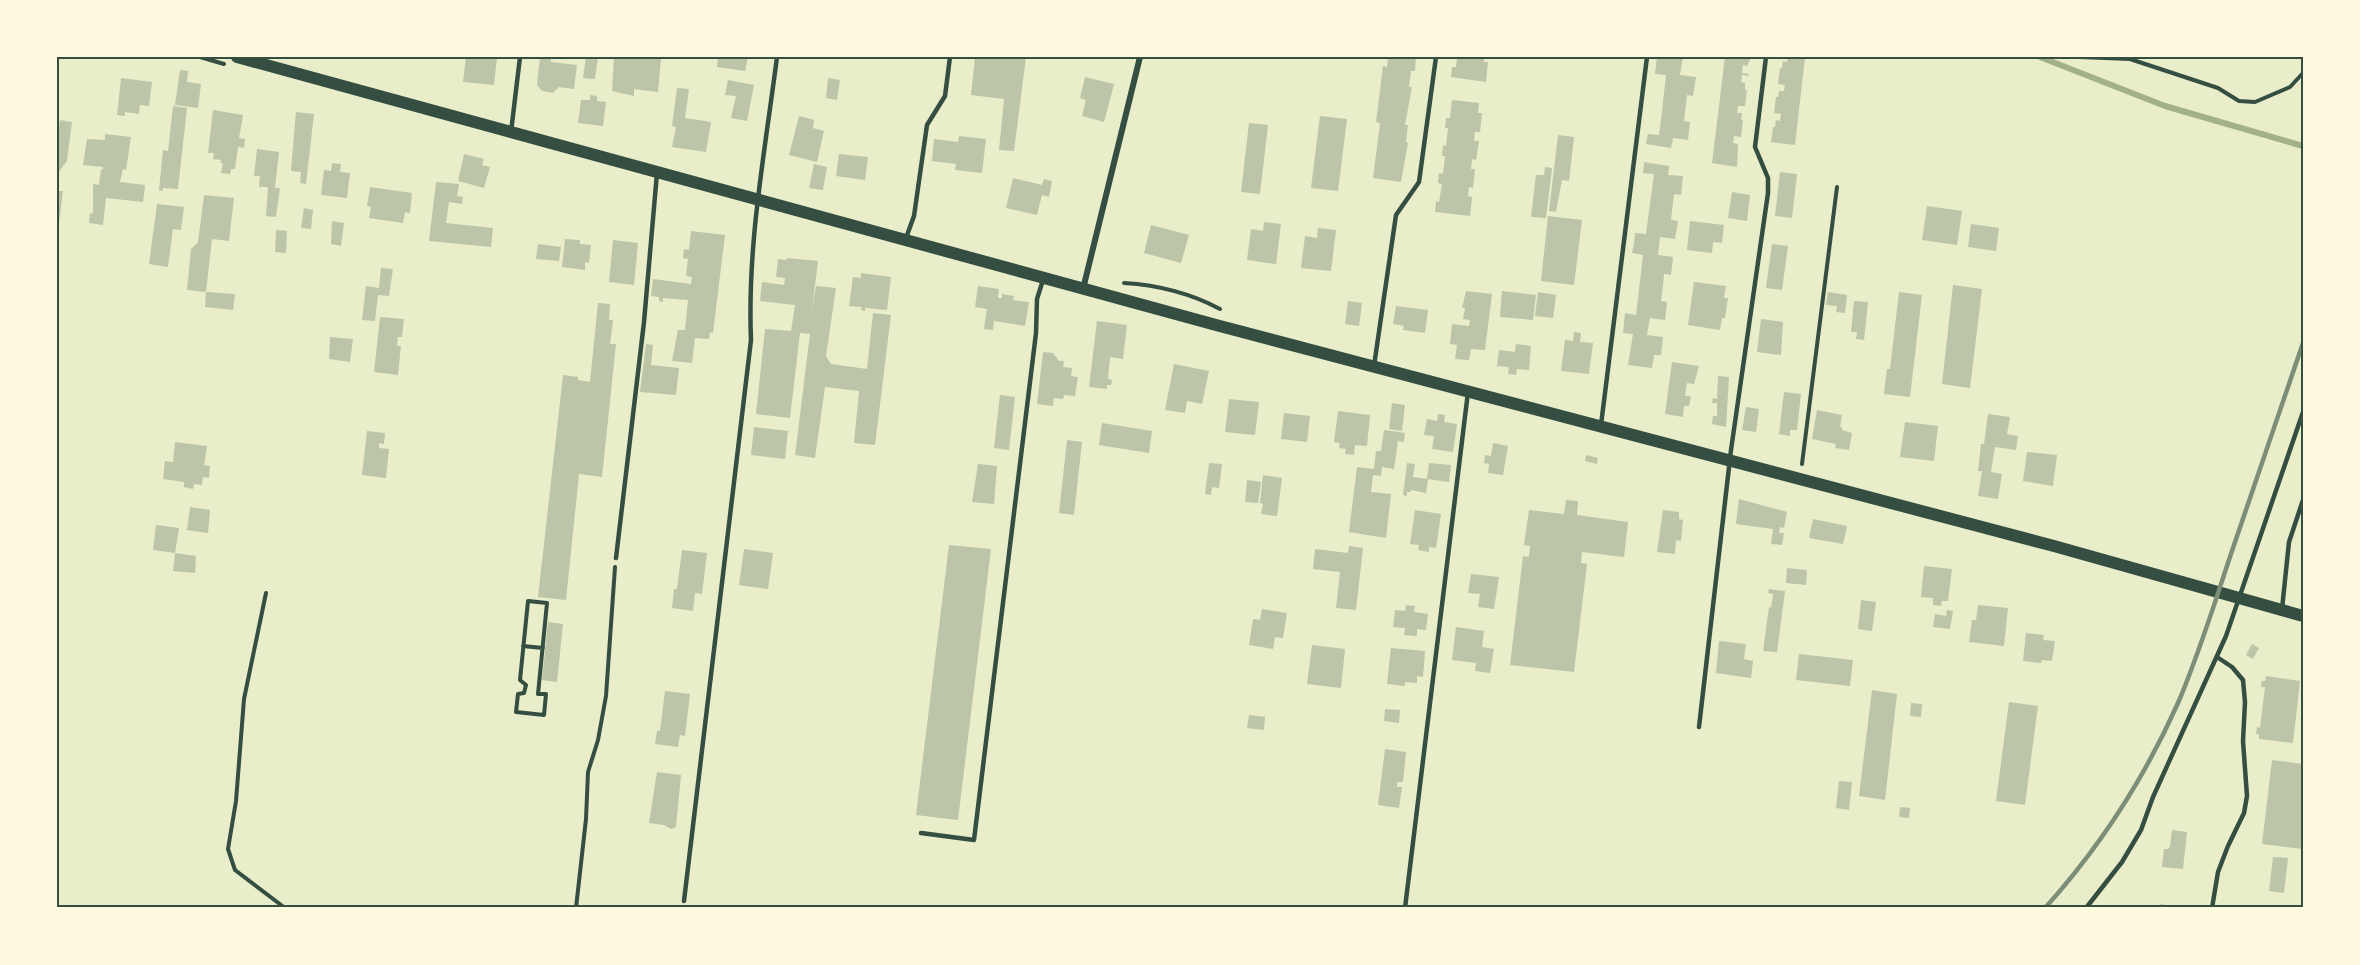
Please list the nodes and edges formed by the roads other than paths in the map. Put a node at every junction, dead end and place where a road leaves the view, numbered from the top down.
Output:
1 (237, 57) edge
2 (520, 57) edge
3 (777, 57) edge
4 (950, 57) edge
5 (1140, 57) edge
6 (1436, 57) edge
7 (1647, 57) edge
8 (1766, 57) edge
9 (511, 132) junction
10 (657, 172) junction
11 (758, 199) junction
12 (905, 241) junction
13 (1043, 278) junction
14 (1083, 289) junction
15 (1374, 366) junction
16 (1468, 392) junction
17 (2303, 412) edge
18 (1601, 427) junction
19 (1730, 461) junction
20 (2303, 500) edge
21 (616, 558) road end
22 (2239, 598) junction
23 (2282, 610) junction
24 (2303, 616) edge
25 (2217, 657) junction
26 (1699, 727) dead end
27 (921, 833) dead end
28 (684, 901) dead end
29 (1405, 908) edge
30 (2086, 908) edge
31 (2212, 908) edge

1 - 9 main road
2 - 9 lane
3 - 11 lane
4 - 12 lane
5 - 14 street
6 - 15 lane
7 - 18 lane
8 - 19 lane
9 - 10 main road
10 - 11 main road
10 - 21 lane
11 - 12 main road
11 - 28 lane
12 - 13 main road
13 - 14 main road
13 - 27 lane
14 - 15 main road
15 - 16 main road
16 - 18 main road
16 - 29 lane
17 - 22 lane
18 - 19 main road
19 - 22 main road
19 - 26 lane
20 - 23 lane
22 - 23 main road
22 - 25 lane
23 - 24 main road
25 - 30 lane
25 - 31 lane

